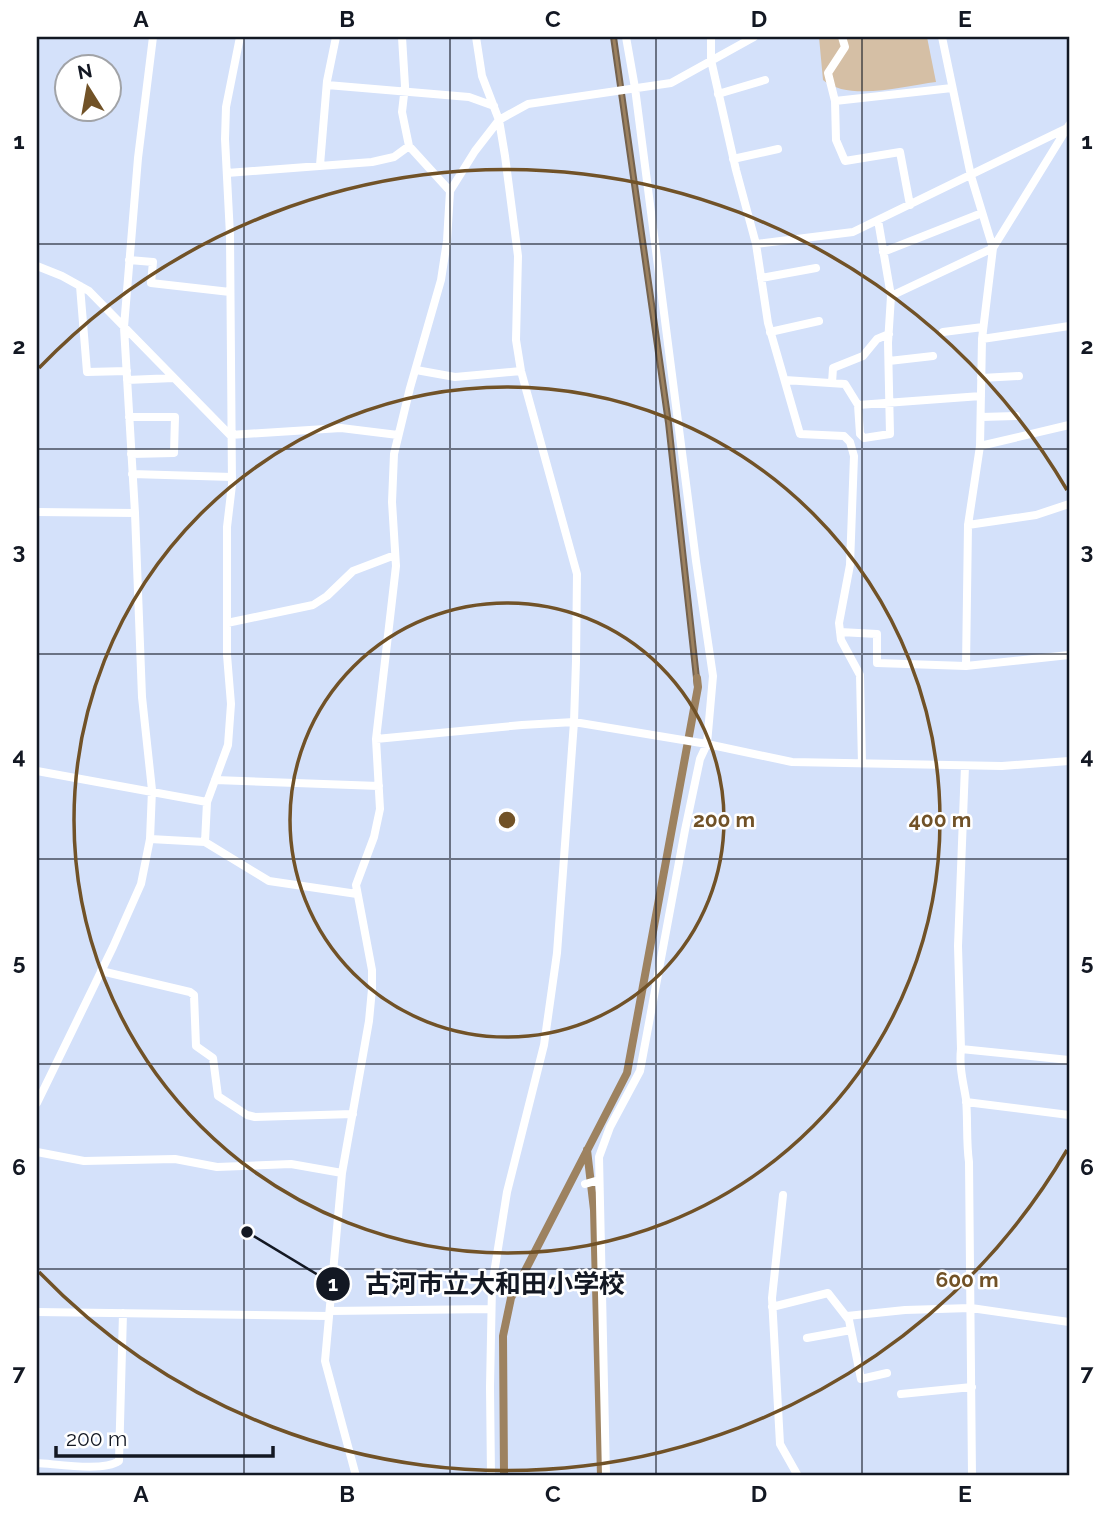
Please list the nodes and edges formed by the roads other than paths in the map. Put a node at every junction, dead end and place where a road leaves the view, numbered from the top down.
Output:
1 (153, 37) edge
2 (240, 37) edge
3 (336, 37) edge
4 (402, 37) edge
5 (476, 37) edge
6 (626, 37) edge
7 (711, 37) edge
8 (754, 37) edge
9 (842, 37) edge
10 (942, 37) edge
11 (711, 60) junction
12 (765, 80) dead end
13 (327, 85) junction
14 (635, 88) junction
15 (952, 88) junction
16 (404, 90) junction
17 (718, 94) junction
18 (835, 101) junction
19 (494, 106) junction
20 (499, 120) junction
21 (1069, 128) edge
22 (409, 146) junction
23 (778, 149) dead end
24 (733, 159) junction
25 (320, 165) junction
26 (227, 173) junction
27 (971, 176) junction
28 (450, 191) junction
29 (910, 205) junction
30 (982, 213) junction
31 (878, 220) junction
32 (756, 244) junction
33 (993, 248) junction
34 (883, 252) junction
35 (130, 260) junction
36 (37, 266) edge
37 (816, 268) dead end
38 (761, 278) junction
39 (80, 286) junction
40 (230, 292) junction
41 (891, 296) junction
42 (819, 321) dead end
43 (1069, 326) edge
44 (124, 327) junction
45 (983, 327) junction
46 (770, 332) junction
47 (943, 332) dead end
48 (889, 334) junction
49 (982, 339) junction
50 (933, 356) dead end
51 (889, 361) junction
52 (416, 370) junction
53 (521, 371) junction
54 (127, 376) junction
55 (1019, 376) dead end
56 (174, 378) junction
57 (981, 378) junction
58 (785, 380) junction
59 (832, 383) junction
60 (981, 396) junction
61 (890, 401) junction
62 (858, 405) junction
63 (1016, 416) dead end
64 (129, 417) junction
65 (981, 417) junction
66 (1069, 425) edge
67 (230, 435) junction
68 (398, 435) junction
69 (980, 446) junction
70 (131, 454) junction
71 (132, 474) junction
72 (232, 477) junction
73 (1069, 503) edge
74 (37, 512) edge
75 (135, 513) junction
76 (968, 525) junction
77 (395, 555) junction
78 (227, 623) junction
79 (840, 632) junction
80 (1069, 655) edge
81 (966, 666) junction
82 (574, 722) junction
83 (376, 739) junction
84 (707, 744) junction
85 (1069, 761) edge
86 (862, 764) junction
87 (965, 766) junction
88 (37, 771) edge
89 (215, 780) junction
90 (379, 786) junction
91 (152, 790) junction
92 (208, 802) junction
93 (150, 839) junction
94 (205, 842) junction
95 (357, 894) junction
96 (101, 971) junction
97 (961, 1049) junction
98 (1069, 1060) edge
99 (966, 1102) junction
100 (37, 1103) edge
101 (353, 1114) junction
102 (1069, 1115) edge
103 (37, 1152) edge
104 (342, 1174) junction
105 (599, 1180) junction
106 (585, 1184) dead end
107 (783, 1195) dead end
108 (772, 1307) junction
109 (971, 1308) junction
110 (491, 1309) junction
111 (37, 1312) edge
112 (123, 1313) junction
113 (330, 1314) junction
114 (846, 1317) junction
115 (1069, 1322) edge
116 (851, 1330) junction
117 (807, 1338) dead end
118 (887, 1373) dead end
119 (972, 1387) junction
120 (901, 1394) dead end
121 (37, 1462) edge
122 (96, 1466) junction
123 (98, 1476) edge
124 (356, 1476) edge
125 (491, 1476) edge
126 (606, 1476) edge
127 (798, 1476) edge
128 (972, 1476) edge

1 - 35 street
2 - 26 street
3 - 13 street
4 - 16 street
5 - 19 street
6 - 14 street
7 - 11 street
8 - 11 street
9 - 18 street
10 - 15 street
11 - 14 street
11 - 17 street
12 - 17 street
13 - 16 street
13 - 25 street
14 - 20 street
14 - 84 street
15 - 18 street
15 - 27 street
16 - 19 street
16 - 22 street
17 - 24 street
18 - 29 street
19 - 20 street
20 - 28 street
20 - 53 street
21 - 27 street
21 - 33 street
22 - 25 street
22 - 28 street
23 - 24 street
24 - 32 street
25 - 26 street
26 - 40 street
27 - 29 street
27 - 30 street
28 - 52 street
29 - 31 street
30 - 33 street
30 - 34 street
31 - 32 street
31 - 34 street
32 - 38 street
33 - 41 street
33 - 45 street
34 - 41 street
35 - 40 street
35 - 44 street
36 - 39 street
37 - 38 street
38 - 46 street
39 - 44 street
39 - 54 street
40 - 67 street
41 - 48 street
42 - 46 street
43 - 49 street
44 - 54 street
44 - 56 street
45 - 47 street
45 - 49 street
46 - 58 street
48 - 51 street
48 - 59 street
49 - 57 street
50 - 51 street
51 - 61 street
52 - 53 street
52 - 68 street
53 - 82 street
54 - 56 street
54 - 64 street
55 - 57 street
56 - 67 street
57 - 60 street
58 - 59 street
58 - 79 street
59 - 62 street
60 - 61 street
60 - 65 street
61 - 62 street
61 - 62 street
63 - 65 street
64 - 70 street
64 - 70 street
65 - 69 street
66 - 69 street
67 - 68 street
67 - 72 street
68 - 77 street
69 - 76 street
70 - 71 street
71 - 72 street
71 - 75 street
72 - 78 street
73 - 76 street
74 - 75 street
75 - 91 street
76 - 81 street
77 - 78 street
77 - 83 street
78 - 89 street
79 - 81 street
79 - 86 street
80 - 81 street
82 - 83 street
82 - 84 street
82 - 110 street
83 - 90 street
84 - 86 street
84 - 105 street
85 - 87 street
86 - 87 street
87 - 97 street
88 - 91 street
89 - 90 street
89 - 92 street
90 - 95 street
91 - 92 street
91 - 93 street
92 - 94 street
93 - 94 street
93 - 96 street
94 - 95 street
95 - 101 street
96 - 100 street
96 - 101 street
97 - 98 street
97 - 99 street
99 - 102 street
99 - 109 street
101 - 104 street
103 - 104 street
104 - 113 street
105 - 106 street
105 - 126 street
107 - 108 street
108 - 114 street
108 - 127 street
109 - 114 street
109 - 115 street
109 - 119 street
110 - 113 street
110 - 125 street
111 - 112 street
112 - 113 street
112 - 122 street
113 - 124 street
114 - 116 street
116 - 117 street
116 - 118 street
119 - 120 street
119 - 128 street
121 - 122 street
122 - 123 street

